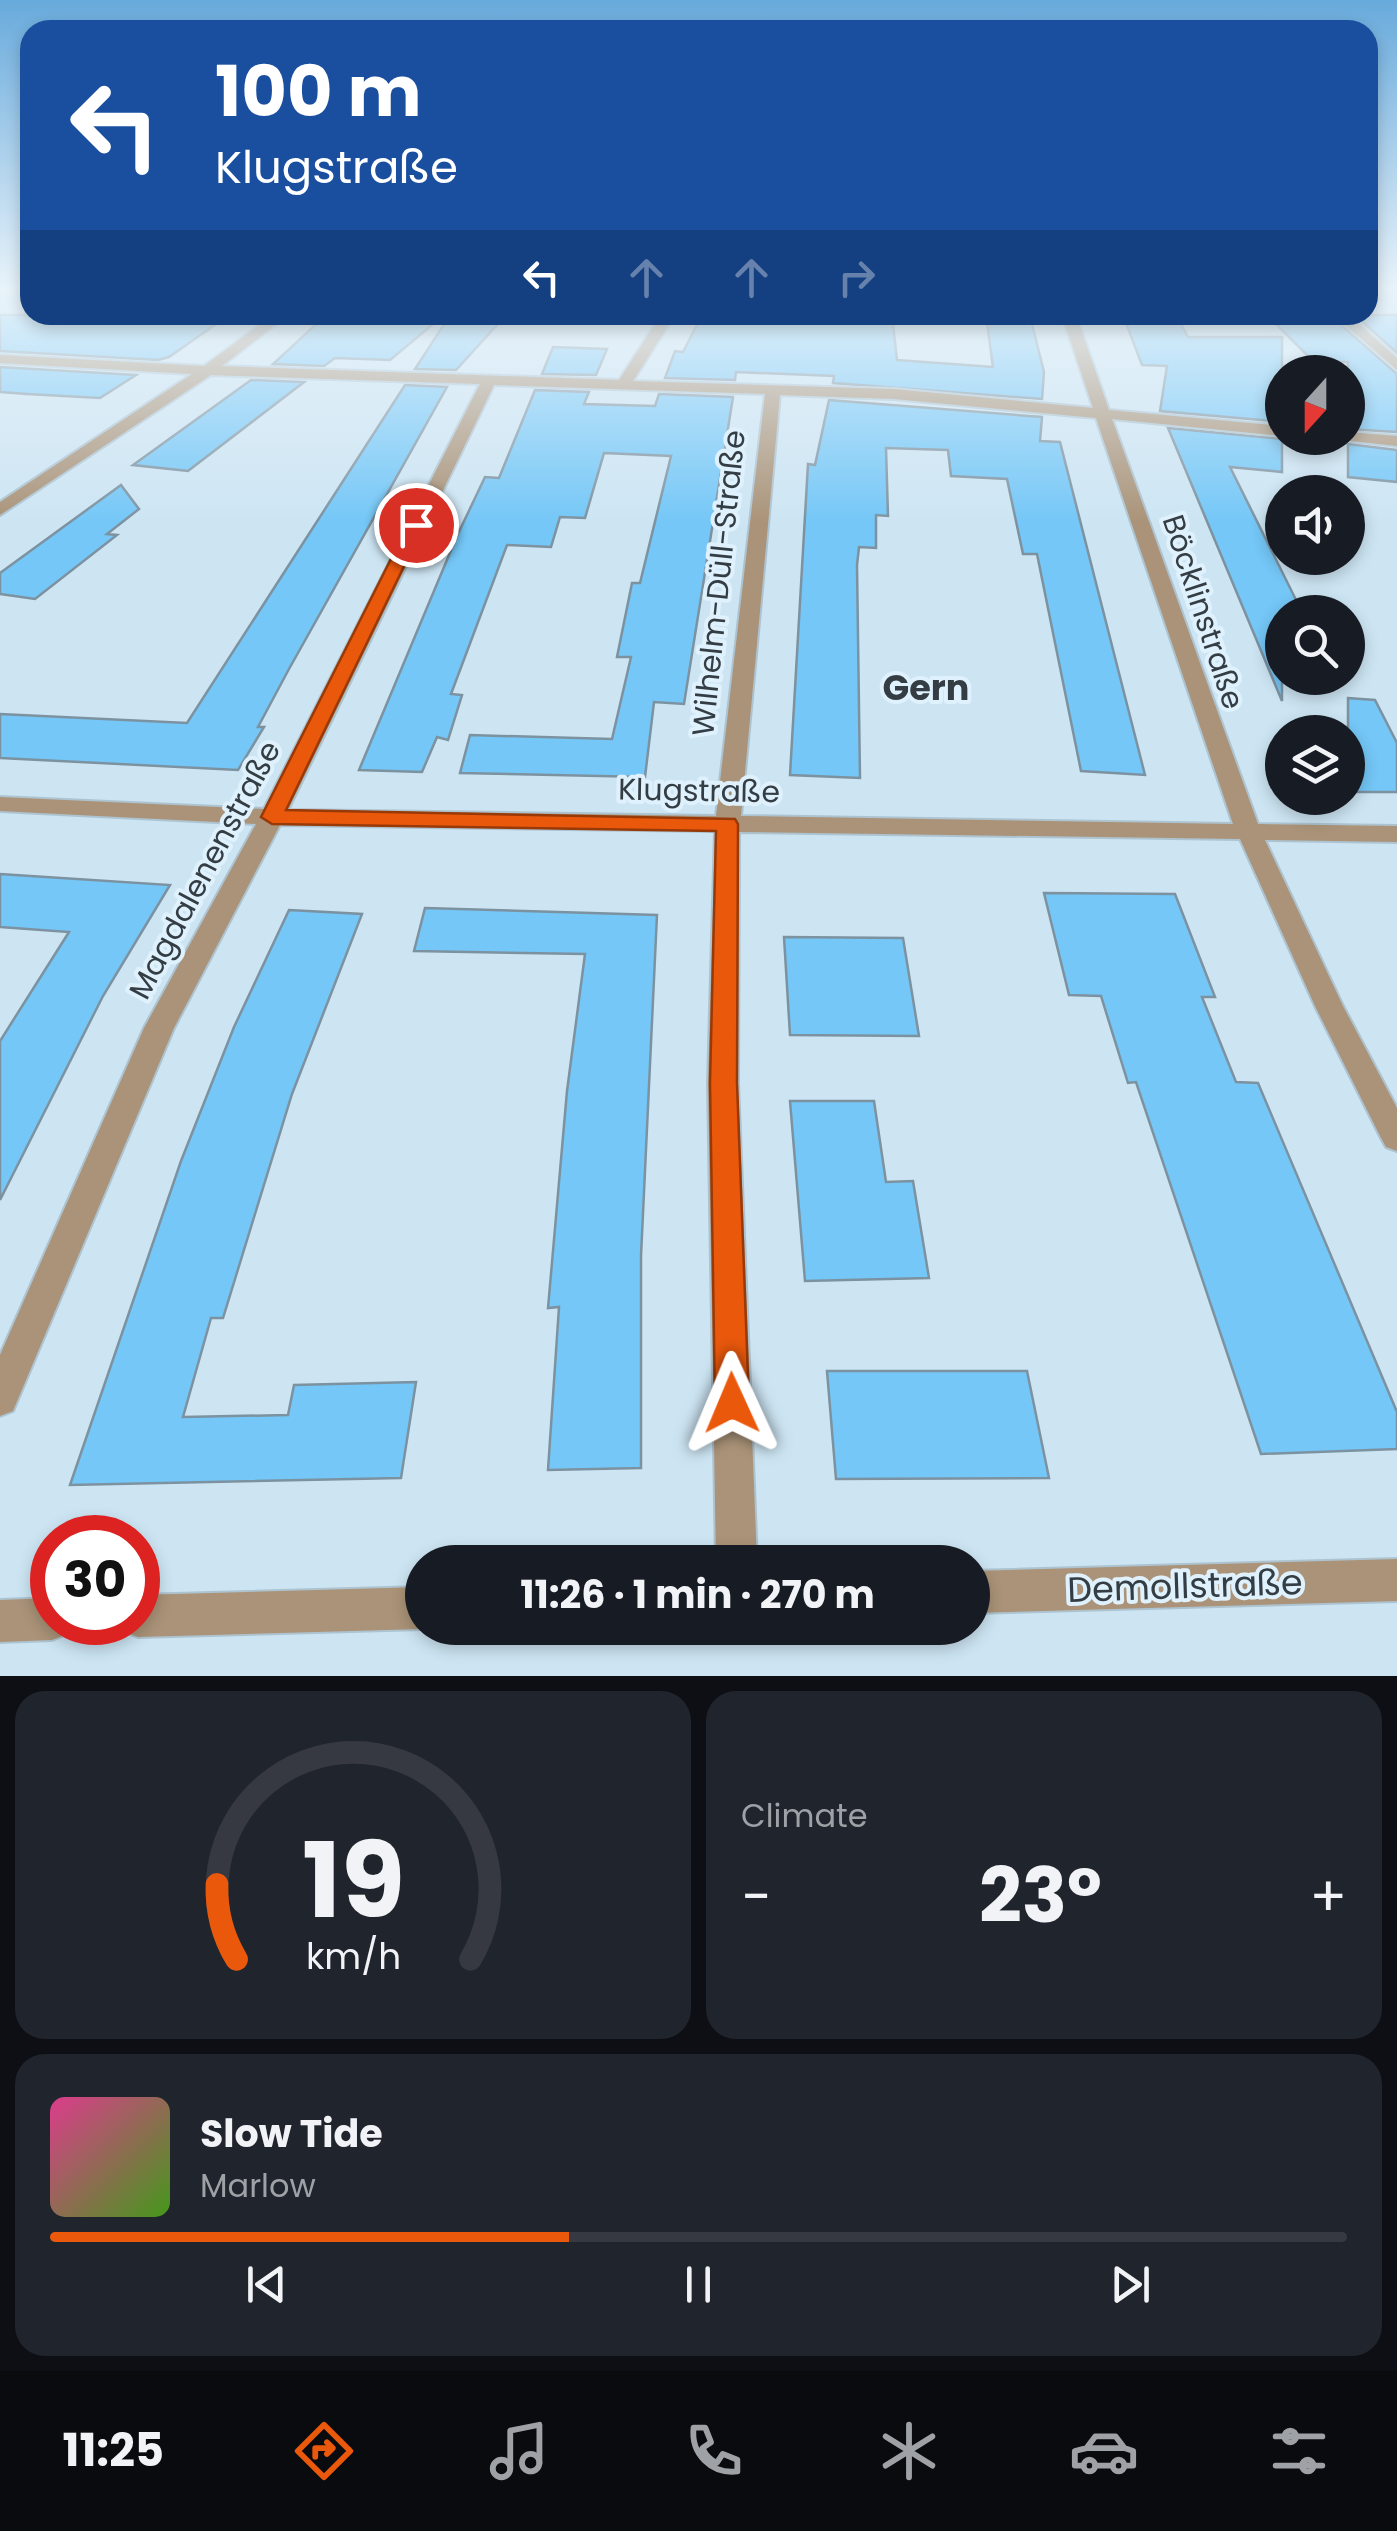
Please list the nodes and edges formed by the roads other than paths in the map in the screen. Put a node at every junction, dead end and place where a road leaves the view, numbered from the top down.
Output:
1 (136, 366) edge
2 (213, 366) edge
3 (635, 366) edge
4 (1086, 366) edge
5 (208, 370) junction
6 (488, 380) junction
7 (623, 384) junction
8 (773, 389) junction
9 (1100, 411) junction
10 (1265, 429) edge
11 (1365, 439) edge
12 (1397, 442) edge
13 (0, 510) edge
14 (0, 804) edge
15 (272, 817) junction
16 (727, 824) junction
17 (1248, 831) junction
18 (1397, 834) edge
19 (1397, 1138) edge
20 (0, 1398) edge
21 (736, 1545) edge
22 (1397, 1580) edge
23 (990, 1591) edge
24 (405, 1608) edge
25 (160, 1615) edge
26 (30, 1619) edge
27 (0, 1620) edge

1 - 5 street
2 - 5 street
3 - 7 street
4 - 9 street, Böcklinstraße
5 - 6 street
5 - 13 street
6 - 7 street
6 - 15 street, Magdalenenstraße
7 - 8 street
8 - 9 street
8 - 16 street, Wilhelm-Düll-Straße
9 - 10 street
9 - 17 street, Böcklinstraße
11 - 12 street
14 - 15 street, Klugstraße
15 - 16 street, Klugstraße
15 - 20 street, Magdalenenstraße
16 - 17 street, Klugstraße
16 - 21 street, Wilhelm-Düll-Straße
17 - 18 street, Klugstraße
17 - 19 street, Böcklinstraße
22 - 23 street, Demollstraße
24 - 25 street
26 - 27 street

